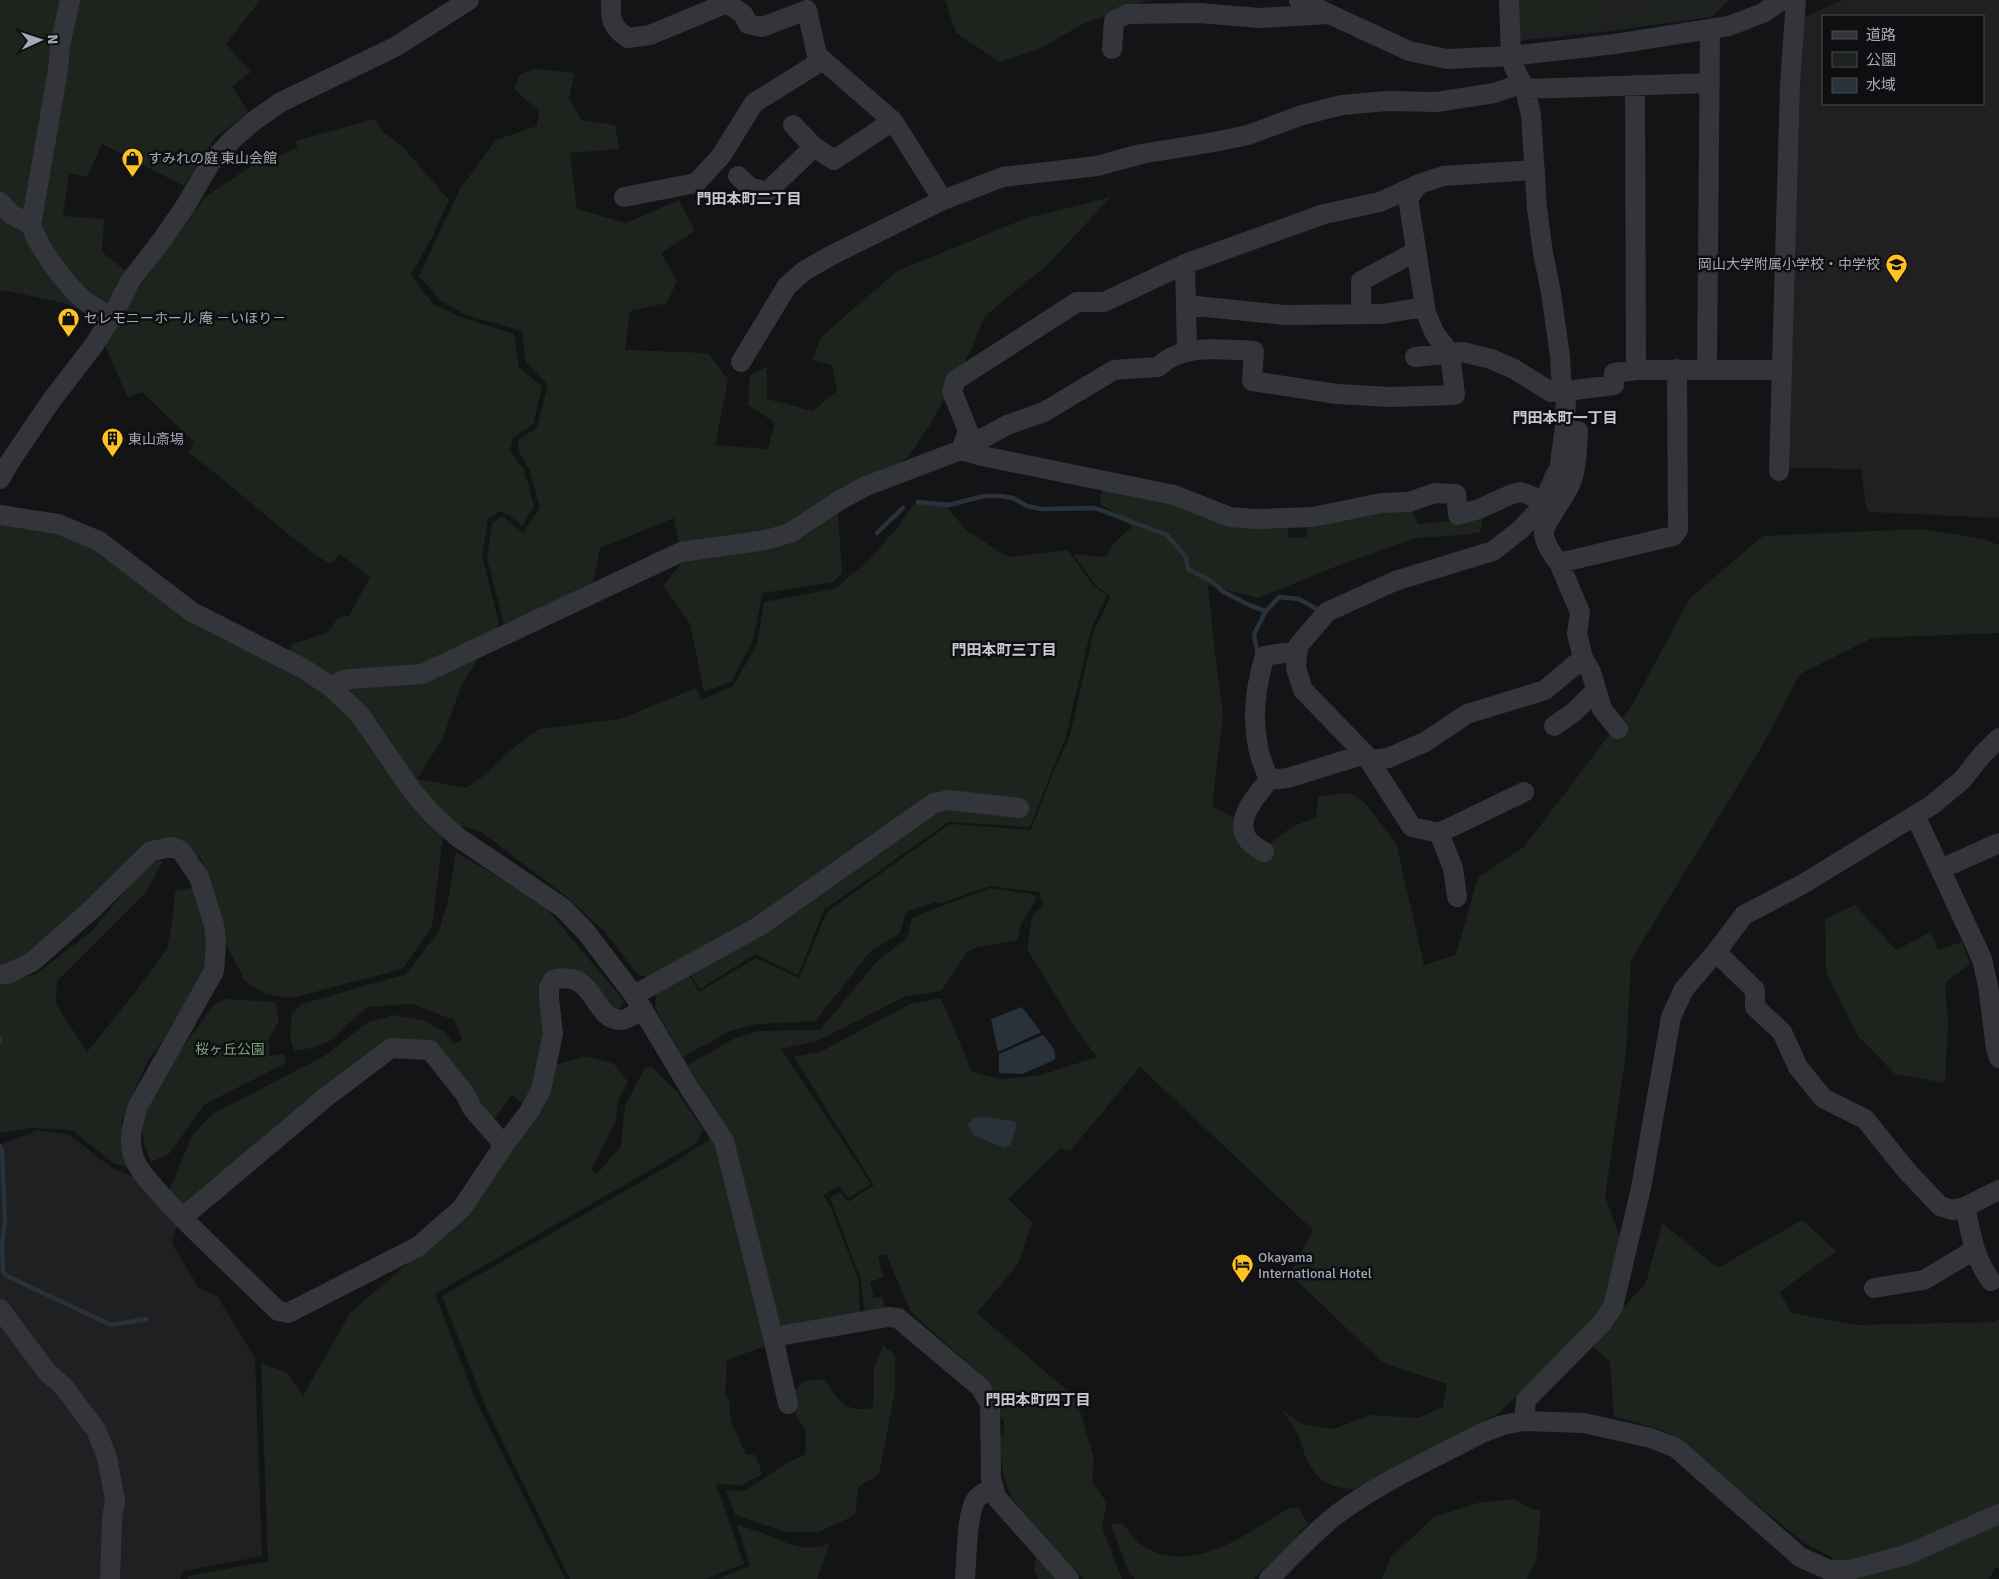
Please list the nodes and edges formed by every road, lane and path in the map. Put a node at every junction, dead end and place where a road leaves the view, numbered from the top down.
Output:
1 (70, 0) edge
2 (611, 0) edge
3 (1299, 0) edge
4 (1510, 0) edge
5 (1782, 0) edge
6 (1796, 0) edge
7 (462, 2) edge
8 (1328, 14) junction
9 (1710, 29) junction
10 (1112, 49) dead end
11 (1511, 56) junction
12 (823, 60) junction
13 (1710, 84) junction
14 (1635, 85) junction
15 (1523, 86) junction
16 (893, 121) junction
17 (793, 125) dead end
18 (814, 147) junction
19 (1535, 170) junction
20 (738, 176) dead end
21 (1419, 184) junction
22 (624, 197) dead end
23 (943, 200) junction
24 (0, 202) edge
25 (31, 225) junction
26 (1415, 252) junction
27 (1185, 264) junction
28 (1186, 305) junction
29 (1424, 307) junction
30 (1361, 314) junction
31 (112, 318) junction
32 (1187, 351) junction
33 (1450, 353) junction
34 (1415, 356) dead end
35 (741, 362) dead end
36 (1707, 368) junction
37 (1677, 369) junction
38 (1636, 370) junction
39 (1782, 370) junction
40 (1562, 391) junction
41 (961, 450) junction
42 (1779, 471) dead end
43 (0, 478) edge
44 (1539, 499) junction
45 (0, 515) edge
46 (1559, 563) junction
47 (1293, 652) junction
48 (1583, 658) junction
49 (332, 688) junction
50 (1596, 690) junction
51 (1554, 726) dead end
52 (1618, 729) dead end
53 (1999, 738) edge
54 (1367, 757) junction
55 (1269, 780) junction
56 (1524, 792) dead end
57 (1019, 808) dead end
58 (1915, 815) junction
59 (1439, 833) junction
60 (1999, 843) edge
61 (1264, 852) dead end
62 (1940, 869) junction
63 (1457, 896) dead end
64 (1716, 952) junction
65 (0, 974) edge
66 (638, 1002) junction
67 (1999, 1058) edge
68 (504, 1145) junction
69 (1999, 1190) edge
70 (1965, 1207) junction
71 (182, 1218) junction
72 (1974, 1250) junction
73 (1991, 1280) dead end
74 (1874, 1288) dead end
75 (0, 1310) edge
76 (773, 1337) junction
77 (788, 1404) dead end
78 (1524, 1421) junction
79 (994, 1488) junction
80 (1999, 1514) edge
81 (110, 1579) edge
82 (965, 1579) edge
83 (1069, 1579) edge
84 (1269, 1579) edge

1 - 25 street
2 - 12 street
3 - 8 street
4 - 11 street
5 - 9 street
6 - 39 street
7 - 31 street
8 - 10 street
8 - 11 street
9 - 11 street
9 - 13 street
11 - 15 street
12 - 16 street
12 - 22 street
13 - 14 street
13 - 36 street
14 - 15 street
14 - 38 street
15 - 19 street
15 - 23 street
16 - 18 street
16 - 23 street
17 - 18 street
18 - 20 street
19 - 21 street
19 - 40 street
21 - 26 street
21 - 27 street
23 - 35 street
24 - 25 street
25 - 31 street
26 - 29 street
26 - 30 street
27 - 28 street
27 - 41 street
28 - 30 street
28 - 32 street
29 - 30 street
29 - 33 street
31 - 43 street
32 - 33 street
32 - 41 street
33 - 34 street
33 - 40 street
36 - 37 street
36 - 39 street
37 - 38 street
37 - 46 street
38 - 40 street
39 - 42 street
40 - 44 street
40 - 46 street
41 - 44 street
41 - 49 street
44 - 47 street
45 - 49 street
46 - 48 street
47 - 54 street
47 - 55 street
48 - 50 street
48 - 54 street
49 - 66 street
50 - 51 street
50 - 52 street
53 - 58 street
54 - 55 street
54 - 59 street
55 - 61 street
56 - 59 street
57 - 66 street
58 - 62 street
58 - 64 street
59 - 63 street
60 - 62 street
62 - 67 street
64 - 70 street
64 - 78 street
65 - 71 street
66 - 68 street
66 - 76 street
68 - 71 street
68 - 71 street
69 - 70 street
70 - 72 street
72 - 73 street
72 - 74 street
75 - 81 street
76 - 77 street
76 - 79 street
78 - 80 street
78 - 84 street
79 - 82 street
79 - 83 street

